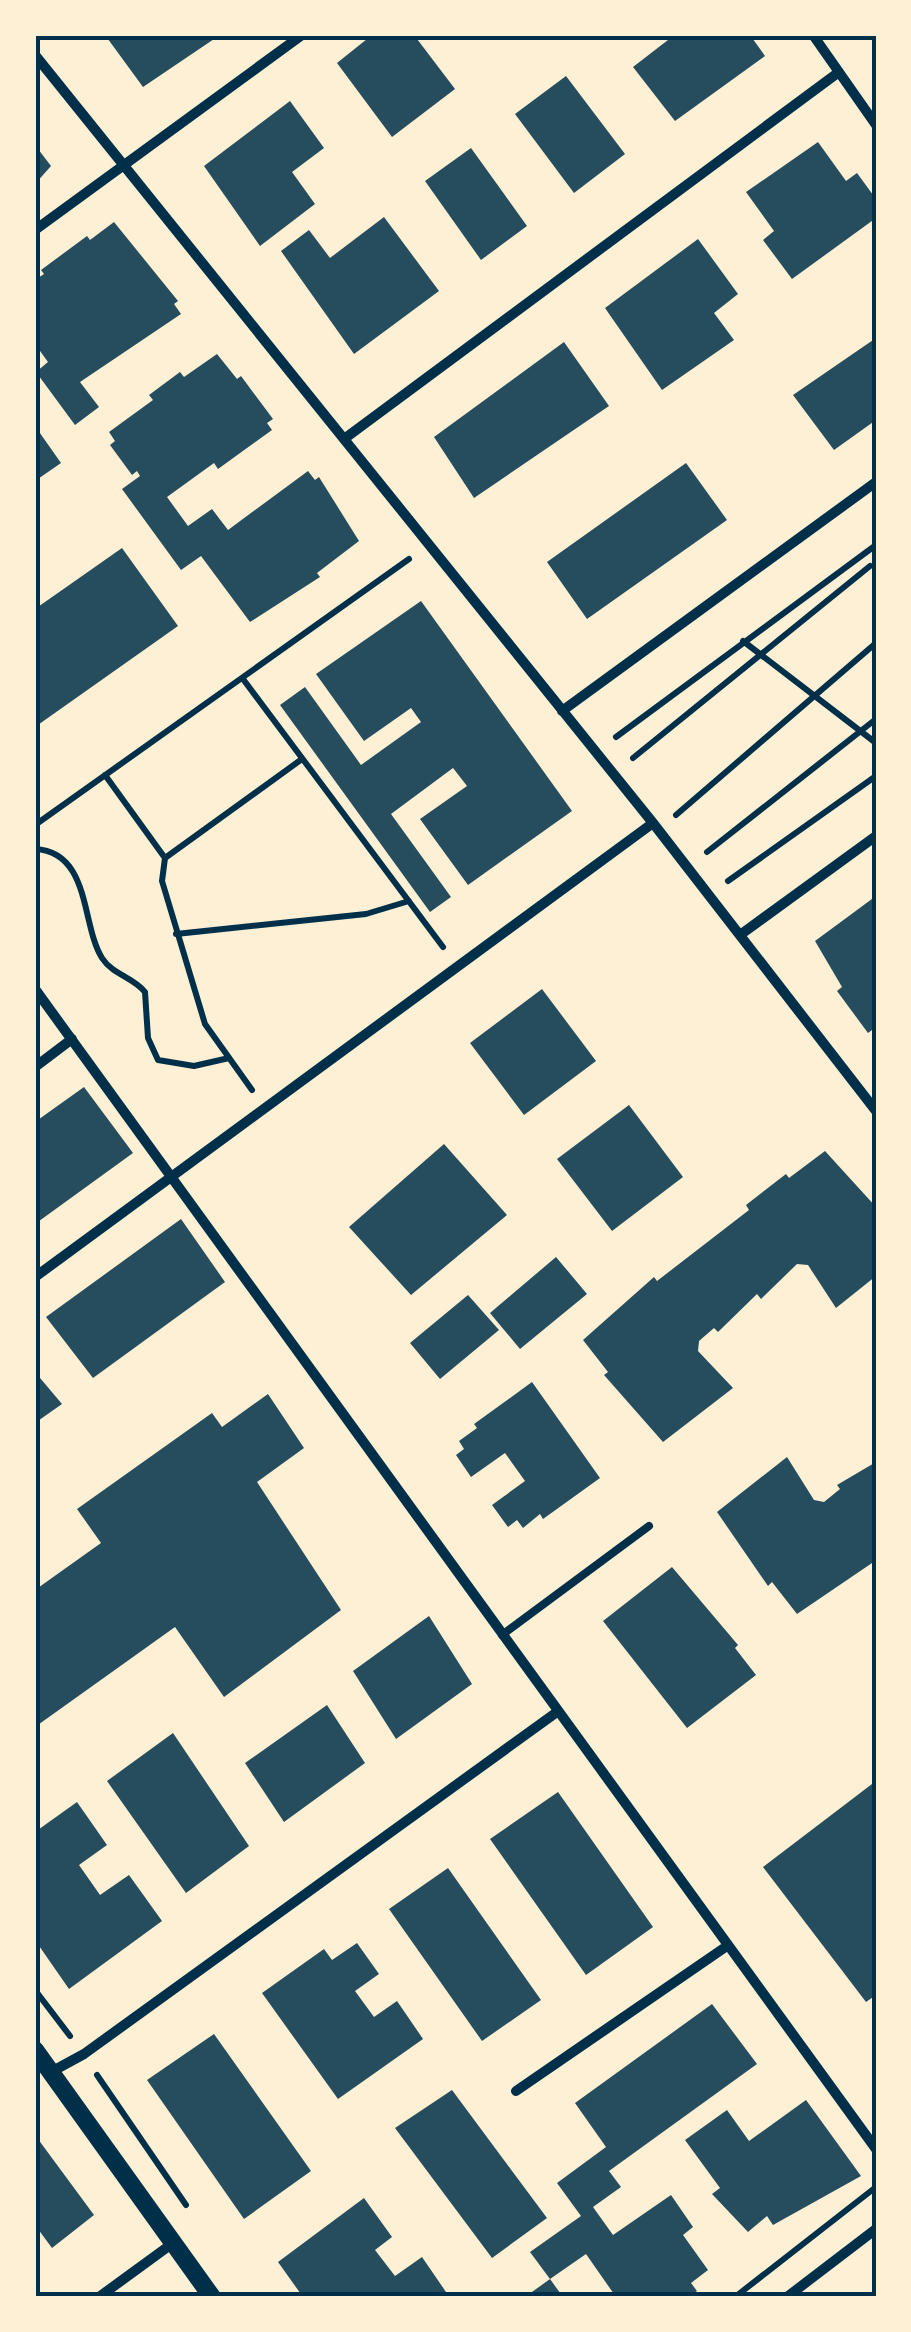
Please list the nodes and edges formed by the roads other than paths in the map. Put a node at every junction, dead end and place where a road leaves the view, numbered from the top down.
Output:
1 (302, 35) edge
2 (812, 35) edge
3 (35, 54) edge
4 (839, 72) junction
5 (876, 125) edge
6 (124, 165) junction
7 (35, 230) edge
8 (344, 439) junction
9 (876, 482) edge
10 (562, 710) junction
11 (653, 823) junction
12 (876, 836) edge
13 (740, 935) junction
14 (35, 989) edge
15 (72, 1040) junction
16 (35, 1066) edge
17 (876, 1111) edge
18 (175, 1178) junction
19 (35, 1277) edge
20 (649, 1526) dead end
21 (502, 1635) junction
22 (556, 1712) junction
23 (728, 1946) junction
24 (35, 2050) edge
25 (51, 2072) junction
26 (516, 2091) dead end
27 (876, 2149) edge
28 (876, 2229) edge
29 (173, 2243) junction
30 (98, 2297) edge
31 (212, 2297) edge
32 (787, 2297) edge

1 - 6 street
2 - 4 street
3 - 6 street
4 - 5 street
4 - 8 street
6 - 7 street
6 - 8 street
8 - 10 street
9 - 10 street
10 - 11 street
11 - 13 street
11 - 18 street
12 - 13 street
13 - 17 street
14 - 15 street
15 - 16 street
15 - 18 street
18 - 19 street
18 - 21 street
20 - 21 lane
21 - 22 street
22 - 23 street
22 - 25 street
23 - 26 street
23 - 27 street
24 - 25 street
25 - 29 street
28 - 32 street
29 - 30 street
29 - 31 street

